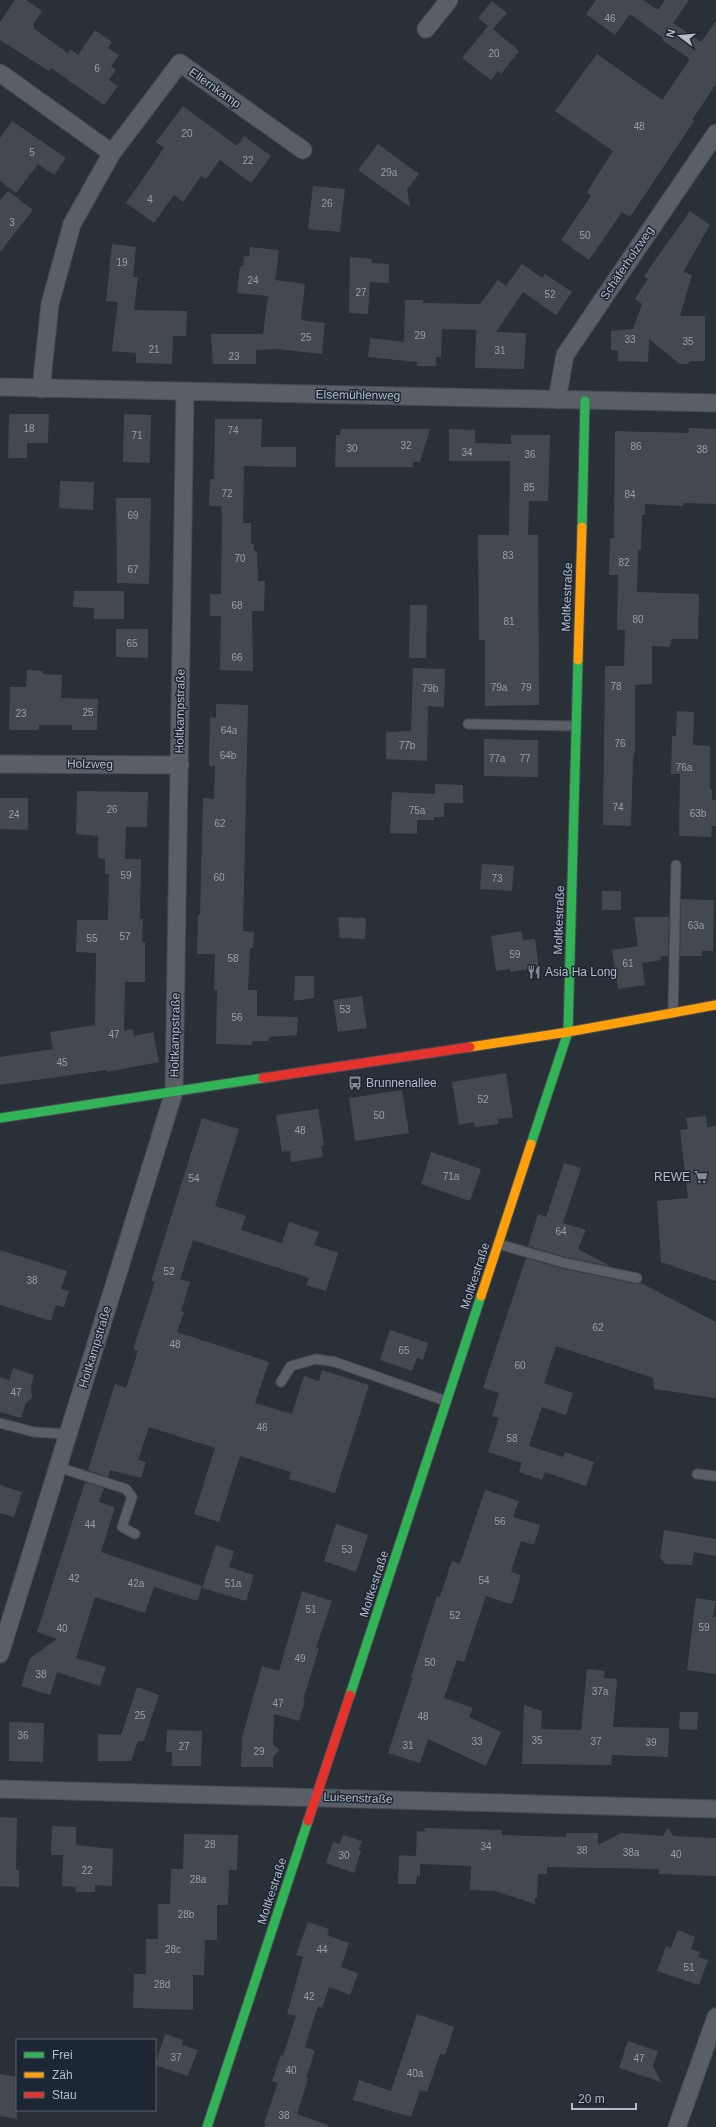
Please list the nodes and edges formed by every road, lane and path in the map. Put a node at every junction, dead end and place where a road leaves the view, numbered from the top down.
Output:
1 (449, 0) edge
2 (426, 29) dead end
3 (0, 73) edge
4 (716, 133) edge
5 (303, 150) dead end
6 (112, 153) junction
7 (0, 388) edge
8 (42, 389) junction
9 (185, 391) junction
10 (557, 400) junction
11 (585, 401) junction
12 (716, 403) edge
13 (468, 724) dead end
14 (576, 726) junction
15 (0, 764) edge
16 (180, 765) junction
17 (676, 865) dead end
18 (716, 1005) edge
19 (673, 1013) junction
20 (568, 1032) junction
21 (174, 1092) junction
22 (0, 1118) edge
23 (498, 1244) junction
24 (637, 1278) dead end
25 (281, 1382) dead end
26 (446, 1401) junction
27 (0, 1423) edge
28 (68, 1434) junction
29 (58, 1467) junction
30 (697, 1474) dead end
31 (716, 1476) edge
32 (135, 1534) dead end
33 (0, 1654) edge
34 (0, 1789) edge
35 (316, 1797) junction
36 (716, 1809) edge
37 (716, 2017) edge
38 (206, 2127) edge
39 (677, 2127) edge

1 - 2 street
3 - 6 street
4 - 10 street, Schäferholzweg
5 - 6 street, Ellernkamp
6 - 8 street, Ellernkamp
7 - 8 street, Elsemühlenweg
8 - 9 street, Elsemühlenweg
9 - 10 street, Elsemühlenweg
9 - 16 street, Holtkampstraße
10 - 11 street, Elsemühlenweg
11 - 12 street, Elsemühlenweg
11 - 14 street, Moltkestraße
13 - 14 lane
14 - 20 street, Moltkestraße
15 - 16 street, Holzweg
16 - 21 street, Holtkampstraße
17 - 19 lane
18 - 19 street
19 - 20 street
20 - 21 street
20 - 23 street, Moltkestraße
21 - 22 street
21 - 28 street, Holtkampstraße
23 - 24 lane
23 - 26 street, Moltkestraße
25 - 26 lane
26 - 35 street, Moltkestraße
27 - 28 lane
28 - 29 street, Holtkampstraße
29 - 32 lane
29 - 33 street, Holtkampstraße
30 - 31 lane
34 - 35 street, Luisenstraße
35 - 36 street, Luisenstraße
35 - 38 street, Moltkestraße
37 - 39 street

